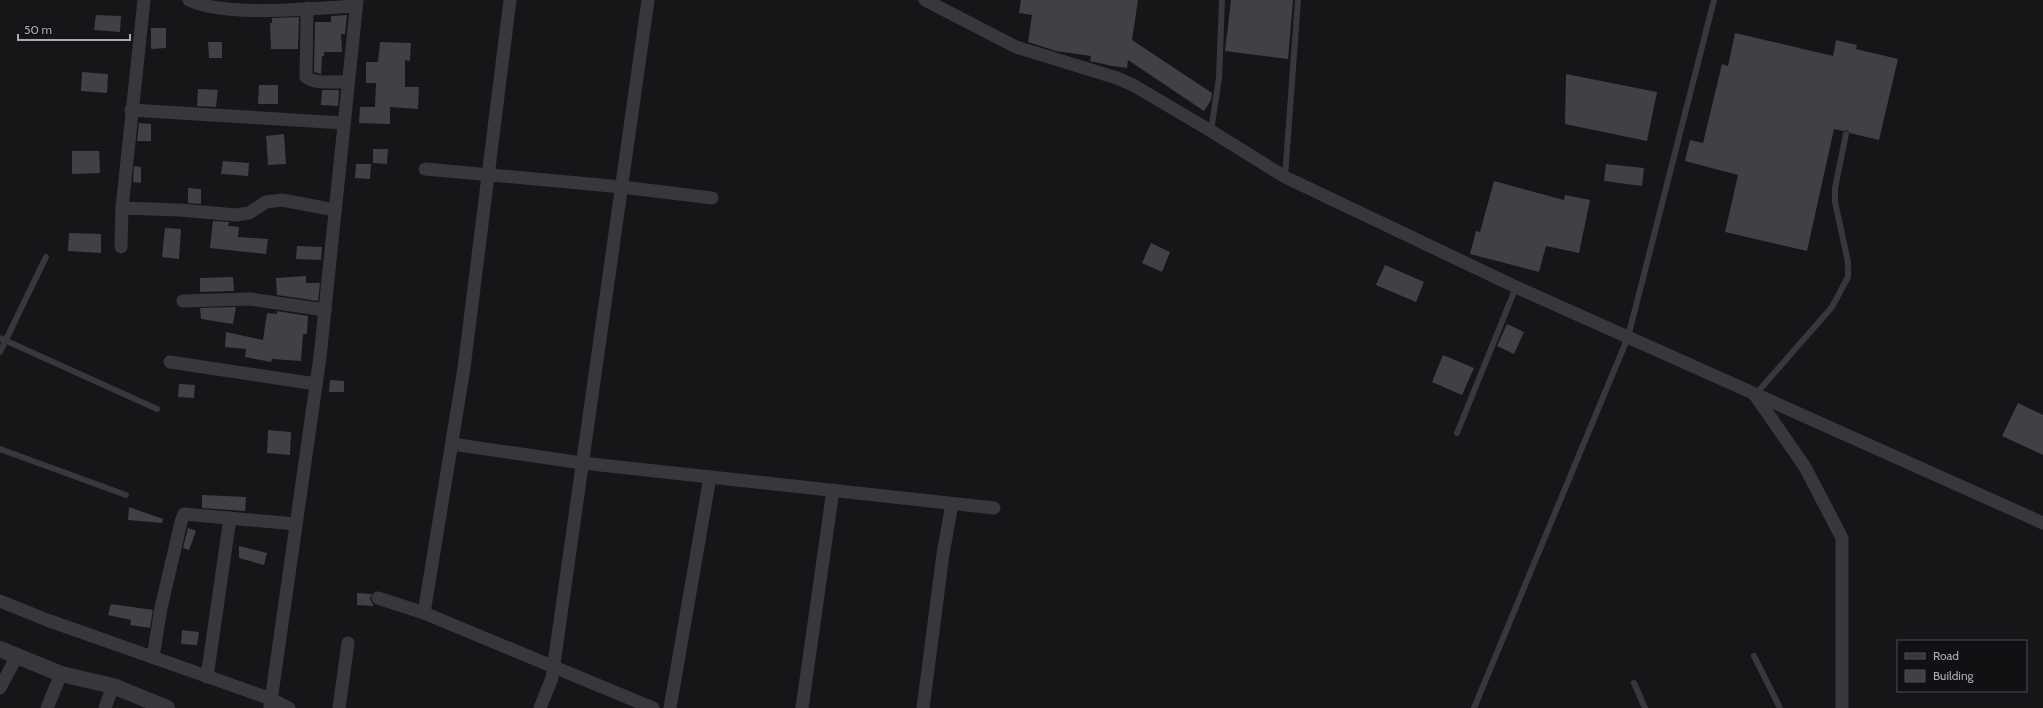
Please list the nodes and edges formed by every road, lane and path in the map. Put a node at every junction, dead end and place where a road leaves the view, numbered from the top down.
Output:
1 (144, 0) edge
2 (189, 0) edge
3 (510, 0) edge
4 (648, 0) edge
5 (925, 0) edge
6 (1222, 0) edge
7 (1298, 0) edge
8 (1714, 0) edge
9 (357, 3) edge
10 (239, 5) edge
11 (307, 8) junction
12 (348, 82) junction
13 (132, 110) junction
14 (344, 123) junction
15 (1211, 131) junction
16 (1846, 134) dead end
17 (425, 169) dead end
18 (488, 174) junction
19 (1285, 177) junction
20 (622, 187) junction
21 (712, 198) dead end
22 (122, 208) junction
23 (335, 210) junction
24 (121, 247) dead end
25 (46, 257) dead end
26 (1516, 287) junction
27 (183, 301) dead end
28 (325, 310) junction
29 (1628, 337) junction
30 (0, 338) edge
31 (7, 340) junction
32 (0, 352) edge
33 (170, 362) dead end
34 (316, 384) junction
35 (1756, 395) junction
36 (157, 409) dead end
37 (1457, 433) dead end
38 (452, 444) junction
39 (0, 449) edge
40 (582, 462) junction
41 (710, 477) junction
42 (833, 490) junction
43 (126, 495) dead end
44 (952, 504) junction
45 (994, 508) dead end
46 (230, 518) junction
47 (2043, 523) edge
48 (296, 524) junction
49 (378, 598) dead end
50 (0, 601) edge
51 (424, 613) junction
52 (348, 643) dead end
53 (0, 649) edge
54 (17, 656) junction
55 (1754, 656) dead end
56 (153, 657) junction
57 (553, 667) junction
58 (61, 674) junction
59 (207, 677) junction
60 (1634, 683) dead end
61 (113, 686) junction
62 (0, 688) edge
63 (270, 704) edge
64 (47, 708) edge
65 (105, 708) edge
66 (165, 708) edge
67 (289, 708) edge
68 (339, 708) edge
69 (540, 708) edge
70 (654, 708) edge
71 (670, 708) edge
72 (802, 708) edge
73 (923, 708) edge
74 (1474, 708) edge
75 (1645, 708) edge
76 (1780, 708) edge
77 (1842, 708) edge

1 - 13 street
2 - 10 street
3 - 18 street
4 - 20 street
5 - 15 street
6 - 15 lane
7 - 19 lane
8 - 29 lane
9 - 11 street
9 - 12 street
10 - 11 street
11 - 12 street
12 - 14 street
13 - 14 street
13 - 22 street
14 - 23 street
15 - 19 street
16 - 35 lane
17 - 18 street
18 - 20 street
18 - 38 street
19 - 26 street
20 - 21 street
20 - 40 street
22 - 23 street
22 - 24 street
23 - 28 street
25 - 31 lane
26 - 29 street
26 - 37 lane
27 - 28 street
28 - 34 street
29 - 35 street
29 - 74 lane
30 - 31 lane
31 - 32 lane
31 - 36 lane
33 - 34 street
34 - 48 street
35 - 47 street
35 - 77 street
38 - 40 street
38 - 51 street
39 - 43 lane
40 - 41 street
40 - 57 street
41 - 42 street
41 - 71 street
42 - 44 street
42 - 72 street
44 - 45 street
44 - 73 street
46 - 48 street
46 - 56 street
46 - 59 street
48 - 63 street
49 - 51 street
50 - 56 street
51 - 57 street
52 - 68 street
53 - 54 street
54 - 58 street
54 - 62 street
55 - 76 lane
56 - 59 street
57 - 69 street
57 - 70 street
58 - 61 street
58 - 64 street
59 - 63 street
60 - 75 lane
61 - 65 street
61 - 66 street
63 - 67 street

